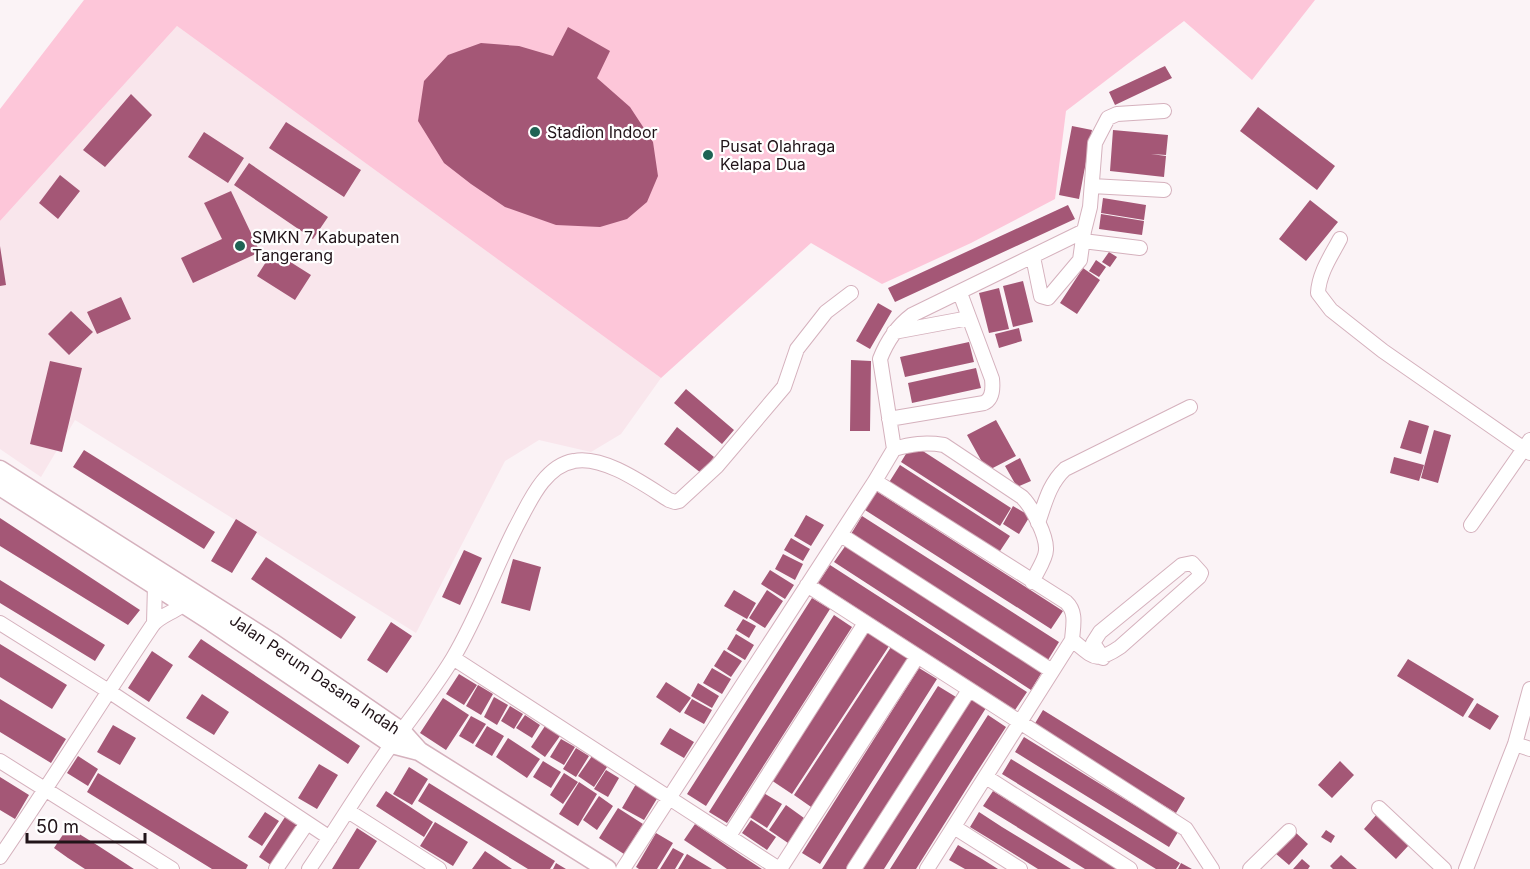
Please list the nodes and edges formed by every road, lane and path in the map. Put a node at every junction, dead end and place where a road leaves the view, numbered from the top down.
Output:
1 (1164, 111) dead end
2 (1092, 186) junction
3 (1164, 190) dead end
4 (1083, 236) junction
5 (1341, 239) dead end
6 (1140, 248) dead end
7 (1033, 257) junction
8 (851, 293) dead end
9 (960, 293) junction
10 (969, 318) junction
11 (894, 332) junction
12 (1190, 407) dead end
13 (889, 419) junction
14 (1528, 447) edge
15 (894, 449) junction
16 (0, 470) edge
17 (875, 481) junction
18 (0, 486) edge
19 (1038, 523) junction
20 (1471, 525) dead end
21 (841, 535) junction
22 (158, 579) junction
23 (1032, 582) junction
24 (807, 585) junction
25 (189, 598) junction
26 (1138, 601) junction
27 (1152, 618) junction
28 (0, 623) edge
29 (154, 623) junction
30 (865, 623) junction
31 (1072, 640) junction
32 (917, 657) junction
33 (453, 658) junction
34 (1103, 658) junction
35 (1052, 671) junction
36 (1530, 689) edge
37 (969, 690) junction
38 (110, 692) junction
39 (1020, 723) junction
40 (397, 738) junction
41 (1515, 744) junction
42 (1530, 749) edge
43 (0, 761) edge
44 (986, 777) junction
45 (46, 790) junction
46 (669, 798) junction
47 (1379, 808) dead end
48 (348, 811) junction
49 (307, 823) junction
50 (954, 826) junction
51 (1289, 831) dead end
52 (729, 836) junction
53 (330, 838) junction
54 (0, 857) edge
55 (172, 869) edge
56 (276, 869) edge
57 (309, 869) edge
58 (439, 869) edge
59 (607, 869) edge
60 (623, 869) edge
61 (780, 869) edge
62 (854, 869) edge
63 (927, 869) edge
64 (1020, 869) edge
65 (1131, 869) edge
66 (1212, 869) edge
67 (1250, 869) edge
68 (1444, 869) edge
69 (1466, 869) edge

1 - 2 street
2 - 3 street
2 - 4 street
4 - 6 street
4 - 7 street
4 - 7 street
5 - 14 street
7 - 9 street
8 - 33 street
9 - 10 street
9 - 11 street
10 - 11 street
10 - 13 street
11 - 13 street
12 - 19 street
13 - 15 street
14 - 20 street
15 - 17 street
15 - 19 street
16 - 22 street, Jalan Perum Dasana Indah
17 - 21 street
17 - 23 street
18 - 22 street, Jalan Perum Dasana Indah
19 - 23 street
21 - 24 street
21 - 35 street
22 - 25 street, Jalan Perum Dasana Indah
22 - 29 street
23 - 31 street
24 - 30 street
24 - 46 street
25 - 29 street
25 - 40 street, Jalan Perum Dasana Indah
26 - 27 street
26 - 27 street
26 - 34 street
27 - 34 street
28 - 38 street
29 - 38 street
30 - 32 street
30 - 52 street
31 - 34 street
31 - 35 street
32 - 37 street
32 - 61 street
33 - 40 street
33 - 46 street
35 - 39 street
36 - 41 street
37 - 39 street
37 - 62 street
38 - 45 street
38 - 49 street
39 - 44 street
39 - 66 street
40 - 48 street
40 - 59 street, Jalan Perum Dasana Indah
41 - 42 street
41 - 69 street
43 - 45 street
44 - 50 street
44 - 65 street
45 - 54 street
45 - 55 street
46 - 52 street
46 - 60 street
47 - 68 street
48 - 53 street
48 - 58 street
49 - 53 street
49 - 56 street
50 - 63 street
50 - 64 street
51 - 67 street
52 - 61 street
53 - 57 street

